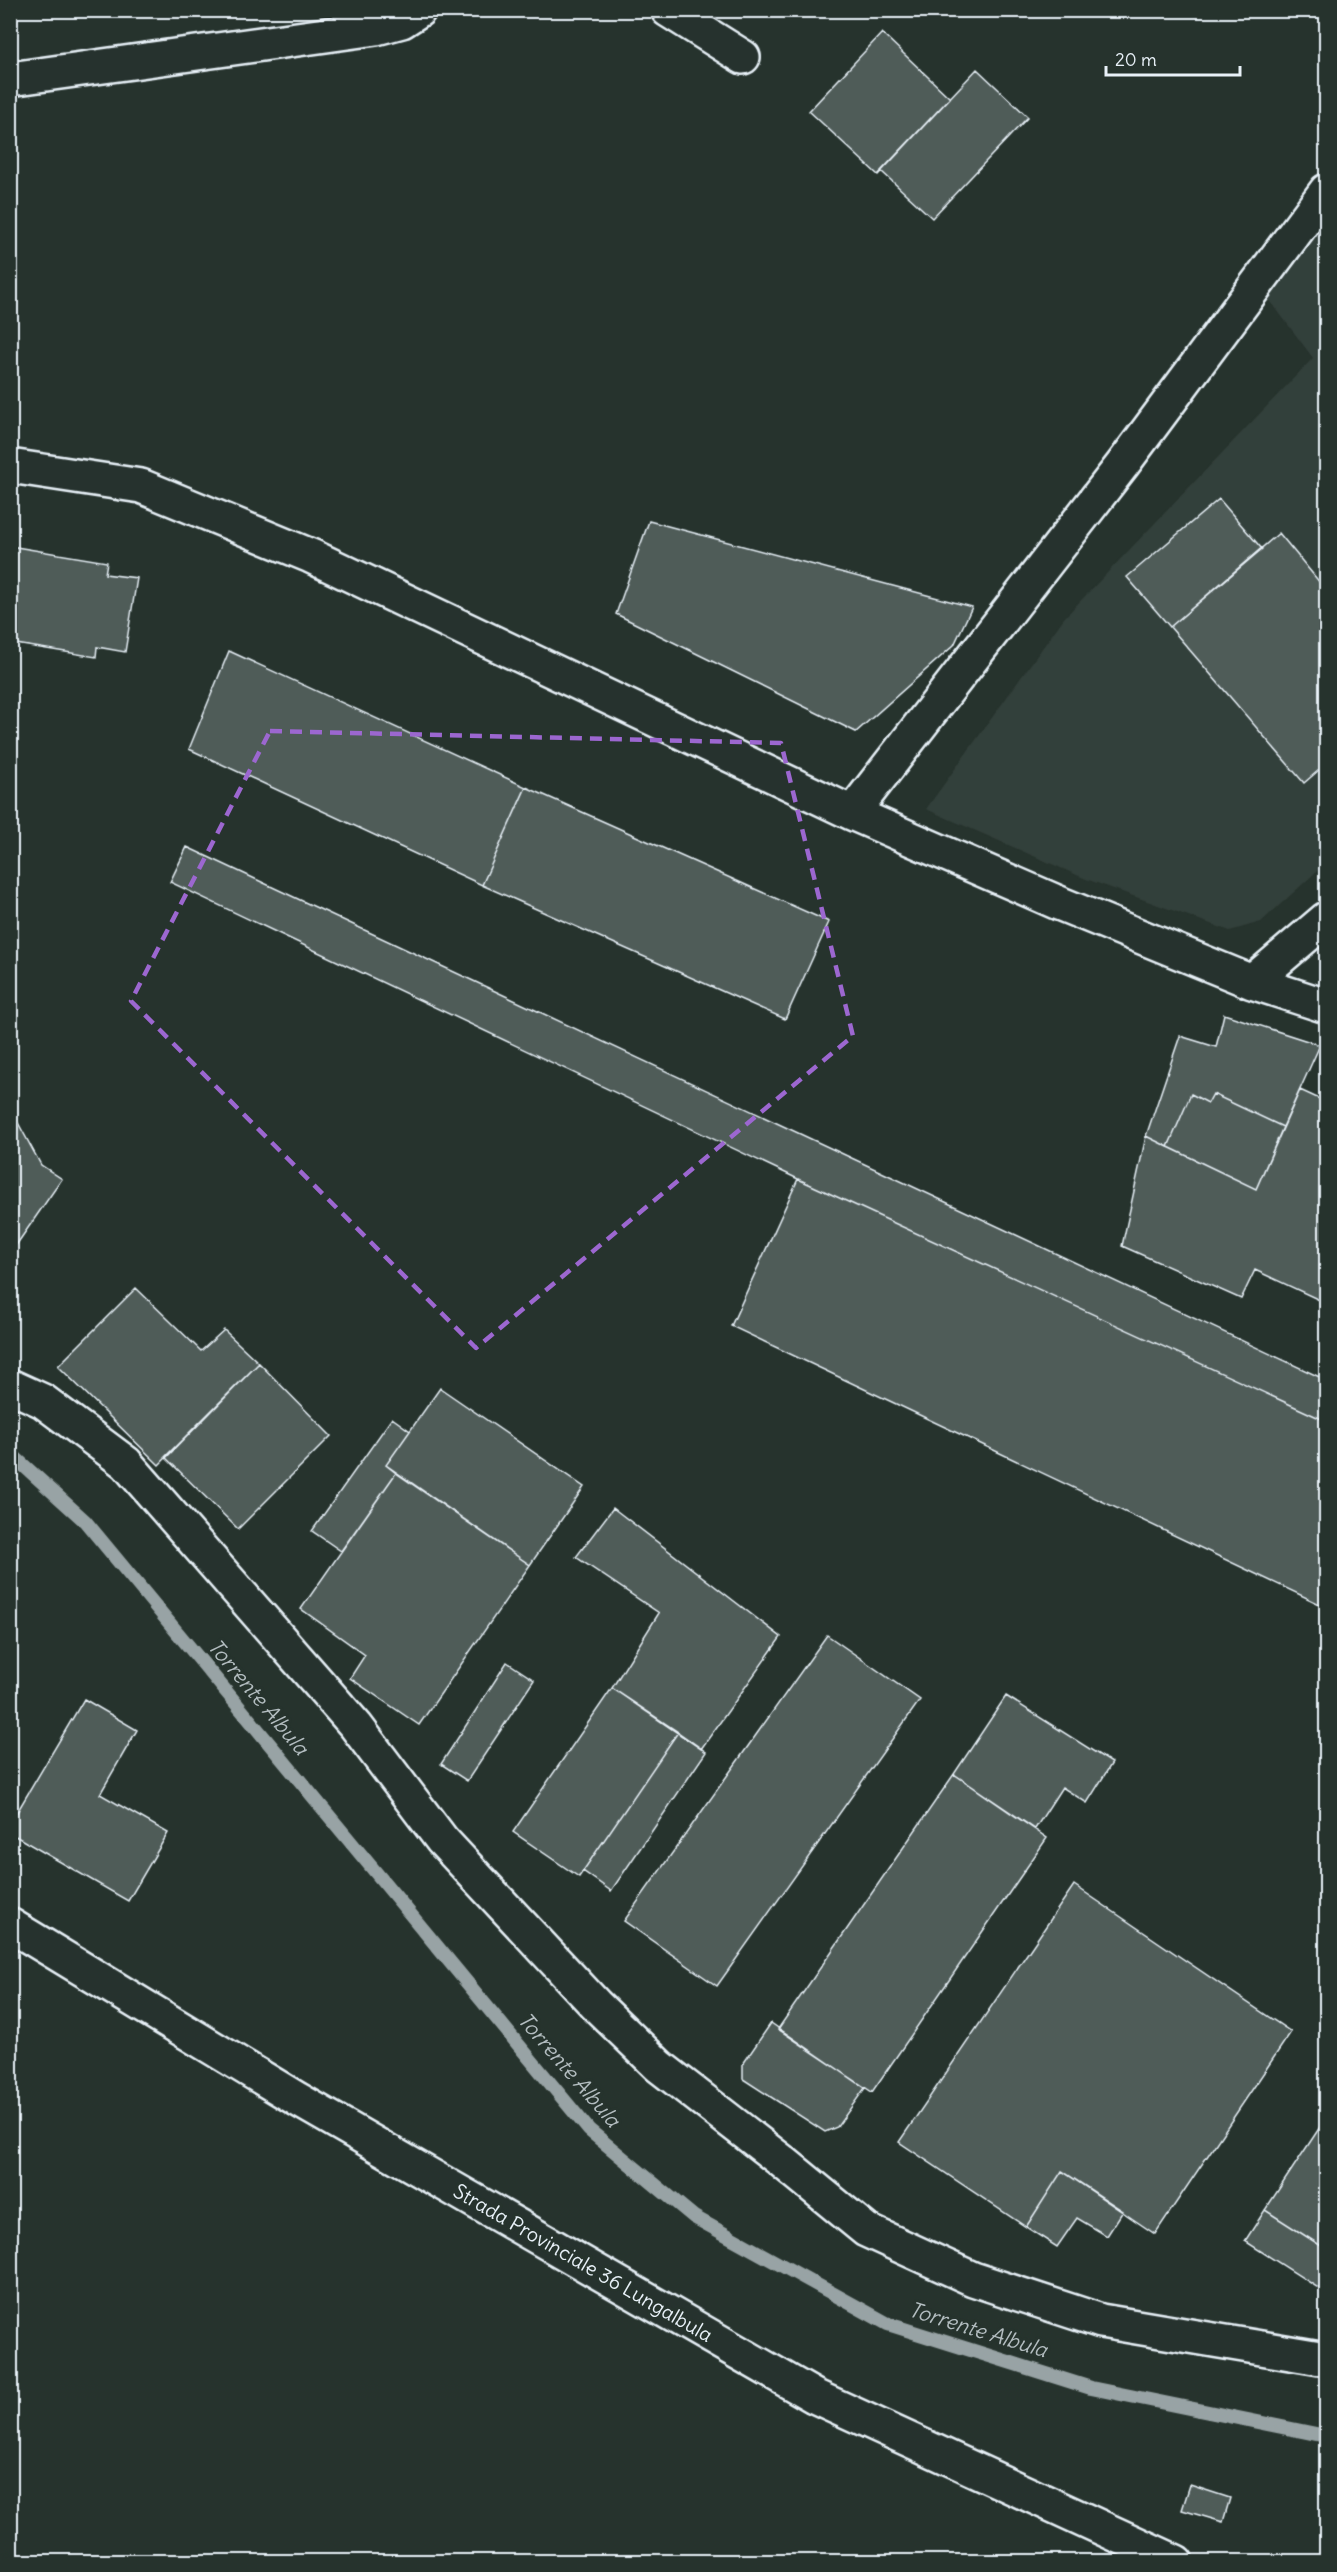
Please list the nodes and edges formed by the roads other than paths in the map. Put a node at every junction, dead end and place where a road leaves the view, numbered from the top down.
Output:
1 (419, 10) edge
2 (668, 10) edge
3 (743, 57) dead end
4 (10, 79) edge
5 (1326, 191) edge
6 (10, 466) edge
7 (852, 813) junction
8 (1326, 918) edge
9 (1252, 982) junction
10 (1326, 1006) edge
11 (10, 1386) edge
12 (10, 1925) edge
13 (1326, 2359) edge
14 (1176, 2562) edge

1 - 4 street
2 - 3 street
5 - 7 street
6 - 7 street
7 - 9 street
8 - 9 street
9 - 10 street
11 - 13 street
12 - 14 street, Strada Provinciale 36 Lungalbula

